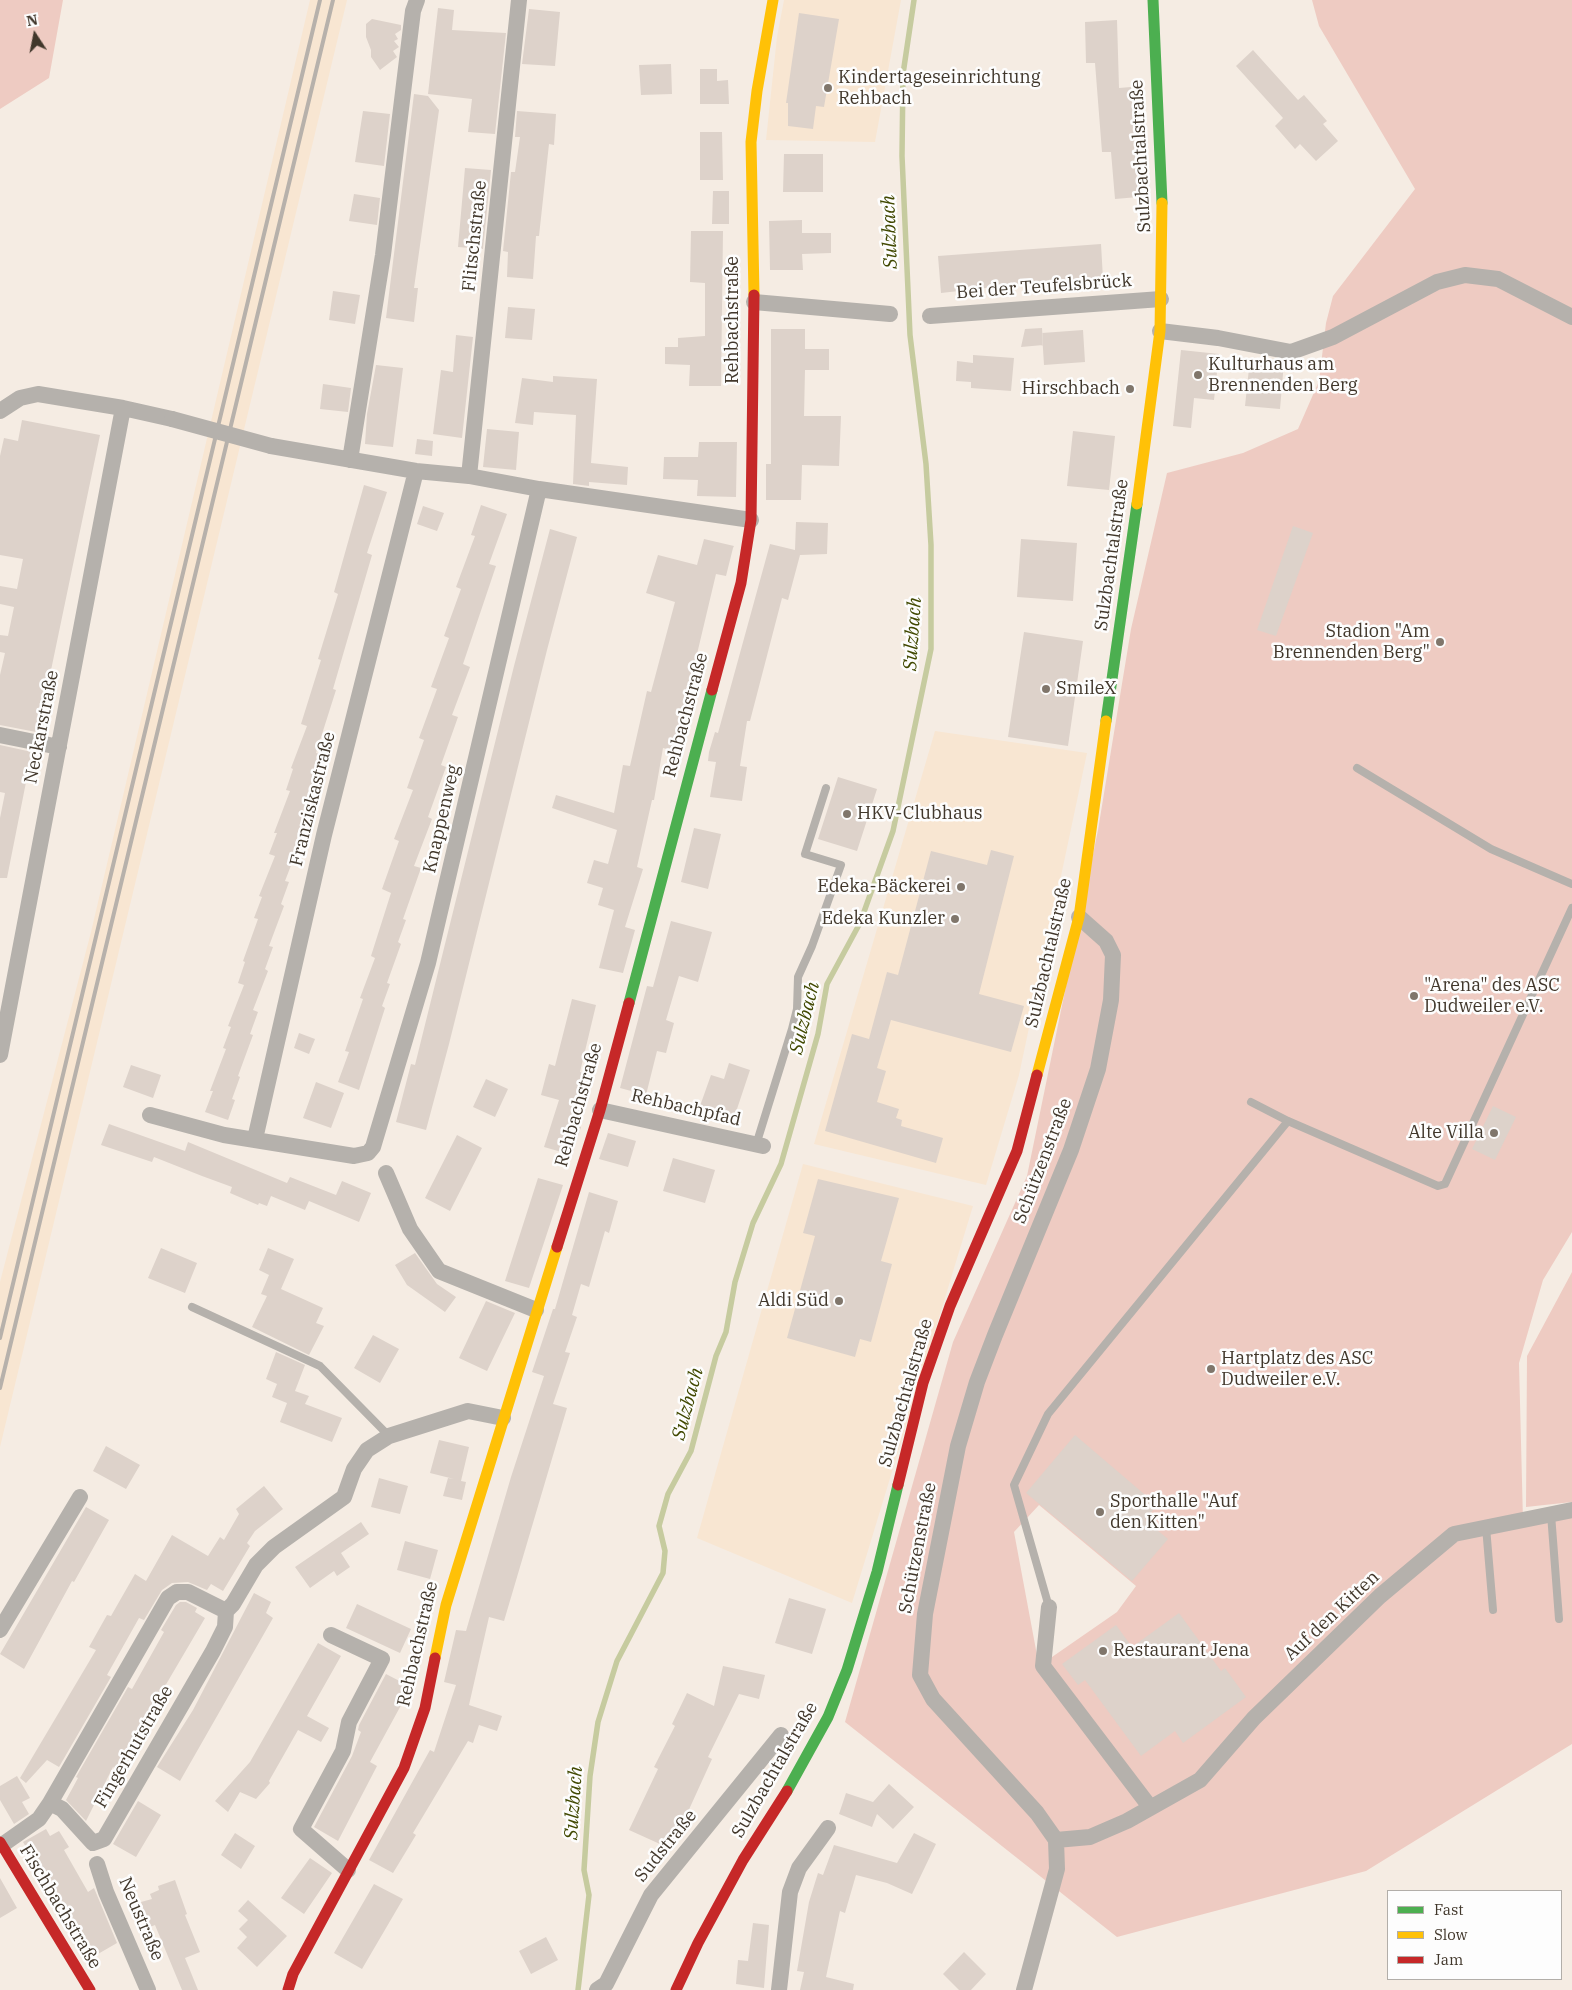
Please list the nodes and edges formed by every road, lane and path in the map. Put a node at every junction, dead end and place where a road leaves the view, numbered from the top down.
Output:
1 (417, 0) edge
2 (519, 0) edge
3 (773, 0) edge
4 (1153, 0) edge
5 (1161, 299) junction
6 (754, 302) junction
7 (890, 314) dead end
8 (930, 316) dead end
9 (1572, 317) edge
10 (1160, 331) junction
11 (123, 408) junction
12 (0, 411) edge
13 (350, 460) junction
14 (416, 471) junction
15 (469, 476) junction
16 (539, 489) junction
17 (751, 520) junction
18 (0, 735) edge
19 (59, 747) junction
20 (1357, 768) dead end
21 (826, 788) dead end
22 (1572, 884) edge
23 (1572, 908) edge
24 (1079, 917) junction
25 (0, 1055) edge
26 (1251, 1102) dead end
27 (600, 1110) junction
28 (150, 1115) dead end
29 (1288, 1121) junction
30 (255, 1139) junction
31 (760, 1145) joint
32 (386, 1174) dead end
33 (192, 1308) dead end
34 (536, 1310) junction
35 (503, 1418) junction
36 (389, 1436) junction
37 (80, 1497) dead end
38 (1572, 1510) edge
39 (1551, 1514) junction
40 (1486, 1527) junction
41 (1049, 1607) joint
42 (1493, 1610) dead end
43 (226, 1611) junction
44 (1559, 1619) dead end
45 (0, 1630) edge
46 (331, 1635) dead end
47 (781, 1735) dead end
48 (50, 1803) junction
49 (1150, 1808) junction
50 (828, 1828) dead end
51 (1056, 1840) junction
52 (1, 1843) edge
53 (743, 1860) junction
54 (97, 1864) dead end
55 (348, 1870) junction
56 (697, 1920) dead end
57 (601, 1987) edge
58 (90, 1990) edge
59 (148, 1990) edge
60 (288, 1990) edge
61 (676, 1990) edge
62 (779, 1990) edge
63 (1024, 1990) edge

1 - 13 street
2 - 15 street, Flitschstraße
3 - 6 street, Rehbachstraße
4 - 5 street, Sulzbachtalstraße
5 - 8 street, Bei der Teufelsbrück
5 - 10 street, Sulzbachtalstraße
6 - 7 street
6 - 17 street, Rehbachstraße
9 - 10 street
10 - 24 street, Sulzbachtalstraße
11 - 12 street
11 - 13 street, bridge
11 - 19 street, Neckarstraße
13 - 14 street
14 - 15 street
14 - 30 street, Franziskastraße
15 - 16 street
16 - 17 street
16 - 30 street, Knappenweg
17 - 27 street, Rehbachstraße
18 - 19 street
19 - 25 street, Neckarstraße
20 - 22 lane
21 - 31 lane
23 - 29 lane
24 - 51 street, Schützenstraße
24 - 53 street, Sulzbachtalstraße
26 - 29 lane
27 - 31 street, Rehbachpfad
27 - 34 street, Rehbachstraße
28 - 30 street
29 - 41 lane
32 - 34 street
33 - 36 lane
34 - 35 street, Rehbachstraße
35 - 36 street
35 - 55 street, Rehbachstraße
36 - 43 street, Fingerhutstraße
37 - 45 street
38 - 39 street, Auf den Kitten
39 - 40 street, Auf den Kitten
39 - 44 lane
40 - 42 lane
40 - 49 street, Auf den Kitten
41 - 49 street
43 - 48 street
43 - 48 street, Fingerhutstraße
46 - 55 street, Rehbachstraße
47 - 57 street, Sudstraße
48 - 52 street
49 - 51 street
50 - 62 street
51 - 63 street
52 - 58 street, Fischbachstraße
53 - 56 street, Sulzbachtalstraße
53 - 61 street, Sulzbachtalstraße
54 - 59 street, Neustraße
55 - 60 street, Rehbachstraße

